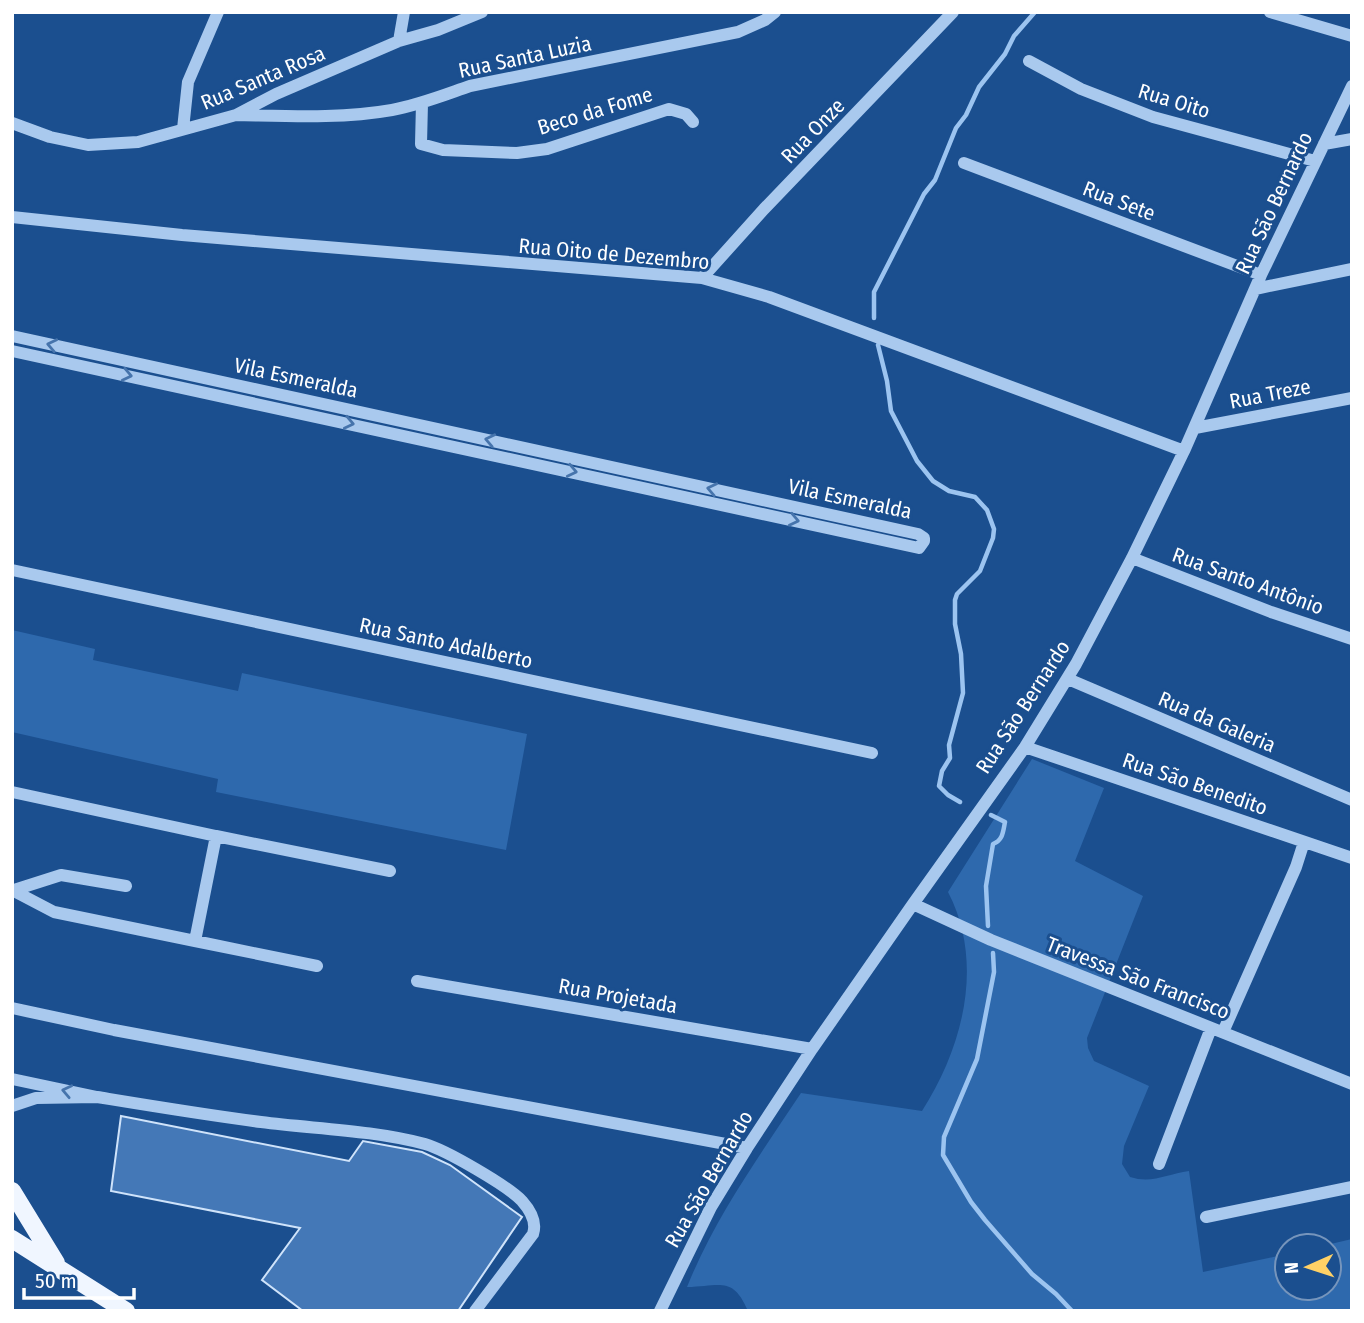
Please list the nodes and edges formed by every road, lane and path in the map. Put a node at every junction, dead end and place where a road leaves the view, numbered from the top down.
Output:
1 (218, 12) edge
2 (404, 12) edge
3 (482, 12) edge
4 (775, 12) edge
5 (953, 12) edge
6 (1270, 12) edge
7 (1352, 36) edge
8 (399, 41) junction
9 (1029, 61) dead end
10 (1352, 86) edge
11 (422, 103) junction
12 (236, 115) junction
13 (693, 121) dead end
14 (12, 123) edge
15 (183, 129) junction
16 (1352, 139) edge
17 (1324, 144) junction
18 (1315, 161) junction
19 (964, 163) dead end
20 (12, 217) edge
21 (1352, 269) edge
22 (1261, 275) junction
23 (702, 278) junction
24 (1255, 289) junction
25 (12, 336) edge
26 (12, 351) edge
27 (96, 354) junction
28 (93, 368) junction
29 (222, 382) junction
30 (218, 395) junction
31 (1352, 398) edge
32 (1195, 428) junction
33 (417, 431) junction
34 (1184, 451) junction
35 (1132, 558) junction
36 (12, 570) edge
37 (1352, 639) edge
38 (1068, 678) junction
39 (1025, 747) junction
40 (872, 753) dead end
41 (12, 792) edge
42 (1352, 800) edge
43 (216, 836) junction
44 (1304, 842) junction
45 (1352, 858) edge
46 (390, 872) dead end
47 (126, 886) dead end
48 (13, 890) edge
49 (913, 904) junction
50 (195, 941) junction
51 (317, 966) dead end
52 (417, 981) dead end
53 (12, 1008) edge
54 (1217, 1030) junction
55 (812, 1049) junction
56 (12, 1079) edge
57 (1352, 1084) edge
58 (97, 1097) junction
59 (12, 1106) edge
60 (747, 1148) junction
61 (1159, 1164) dead end
62 (1352, 1187) edge
63 (12, 1191) edge
64 (1206, 1217) dead end
65 (12, 1239) edge
66 (62, 1271) junction
67 (126, 1311) edge
68 (475, 1311) edge
69 (660, 1311) edge

1 - 15 street
2 - 8 street
3 - 8 street, Rua Santa Rosa
4 - 11 street, Rua Santa Luzia
5 - 23 street, Rua Onze
6 - 7 street
8 - 12 street, Rua Santa Rosa
9 - 18 street, Rua Oito
10 - 17 street, Rua São Bernardo
11 - 12 street, Rua Santa Luzia
11 - 13 street, Beco da Fome
12 - 15 street, Rua Santa Rosa
14 - 15 street, Rua Santa Rosa
16 - 17 street
17 - 18 street, Rua São Bernardo
18 - 22 street, Rua São Bernardo
19 - 22 street, Rua Sete
20 - 23 street, Rua Oito de Dezembro
21 - 24 street
22 - 24 street, Rua São Bernardo
23 - 34 street, Rua Oito de Dezembro
24 - 32 street, Rua São Bernardo
27 -> 25 street, Vila Esmeralda
26 - 28 street, Vila Esmeralda
27 - 28 street
27 - 29 street, Vila Esmeralda
28 -> 30 street, Vila Esmeralda
29 - 30 street
29 - 33 street, Vila Esmeralda
30 -> 33 street, Vila Esmeralda
31 - 32 street, Rua Treze
32 - 34 street, Rua São Bernardo
33 -> 33 street, Vila Esmeralda
34 - 35 street, Rua São Bernardo
35 - 37 street, Rua Santo Antônio
35 - 38 street, Rua São Bernardo
36 - 40 street, Rua Santo Adalberto
38 - 39 street, Rua São Bernardo
38 - 42 street, Rua da Galeria
39 - 44 street, Rua São Benedito
39 - 49 street, Rua São Bernardo
41 - 43 street
43 - 46 street
43 - 50 street
44 - 45 street, Rua São Benedito
44 - 54 street
47 - 48 street
48 - 50 street
49 - 54 street, Travessa São Francisco
49 - 55 street, Rua São Bernardo
50 - 51 street
52 - 55 street, Rua Projetada
53 - 60 street
54 - 57 street, Travessa São Francisco
54 - 61 street
55 - 60 street, Rua São Bernardo
58 -> 56 street
58 - 59 street
58 - 68 street
60 - 69 street, Rua São Bernardo
62 - 64 street
63 - 66 main road
65 - 66 main road
66 - 67 main road

